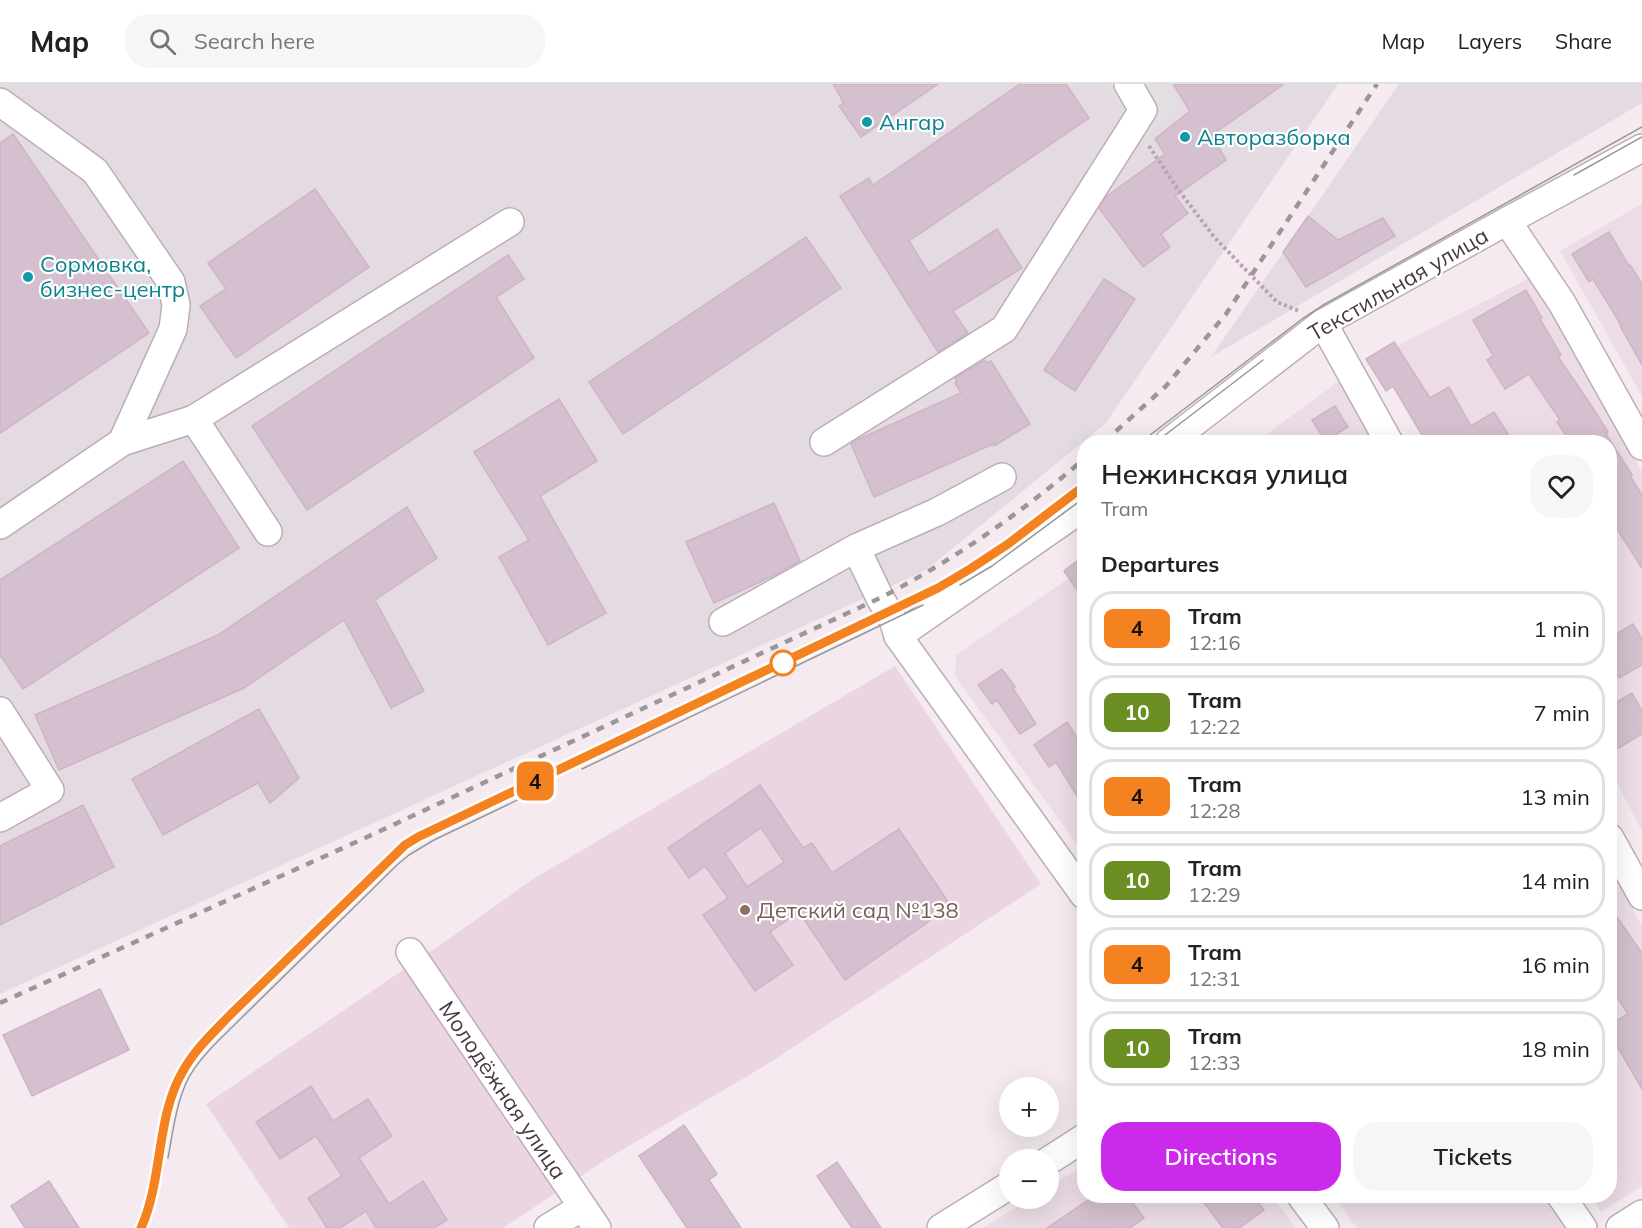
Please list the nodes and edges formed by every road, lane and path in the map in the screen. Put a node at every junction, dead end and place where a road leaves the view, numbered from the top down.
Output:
1 (1128, 84) edge
2 (0, 102) edge
3 (1144, 138) dead end
4 (1642, 148) edge
5 (1507, 221) junction
6 (510, 222) dead end
7 (1311, 317) junction
8 (194, 420) junction
9 (1177, 435) edge
10 (1385, 435) edge
11 (122, 442) junction
12 (824, 442) dead end
13 (1642, 446) edge
14 (1002, 477) dead end
15 (1077, 512) edge
16 (0, 525) edge
17 (268, 532) dead end
18 (856, 548) junction
19 (723, 622) dead end
20 (898, 636) junction
21 (0, 711) edge
22 (0, 818) edge
23 (1617, 851) edge
24 (1077, 885) edge
25 (1642, 896) edge
26 (410, 952) dead end
27 (1077, 1142) edge
28 (1059, 1154) edge
29 (999, 1192) edge
30 (1307, 1203) edge
31 (1566, 1203) edge
32 (1642, 1214) edge
33 (589, 1217) edge
34 (548, 1228) edge
35 (941, 1228) edge
36 (1325, 1228) edge
37 (1583, 1228) edge
38 (1620, 1228) edge

1 - 12 street
2 - 11 street
3 - 7 path
4 - 5 street, Текстильная улица
5 - 7 street, Текстильная улица
5 - 13 street
6 - 8 street
7 - 9 street, Текстильная улица
7 - 10 street
8 - 11 street
8 - 17 street
11 - 16 street
14 - 18 street
15 - 20 street
18 - 19 street
18 - 20 street
20 - 24 street
21 - 22 street
23 - 25 street
26 - 33 street, Молодёжная улица
27 - 28 street
29 - 35 street
30 - 36 street
31 - 37 street
32 - 38 street
33 - 34 street

